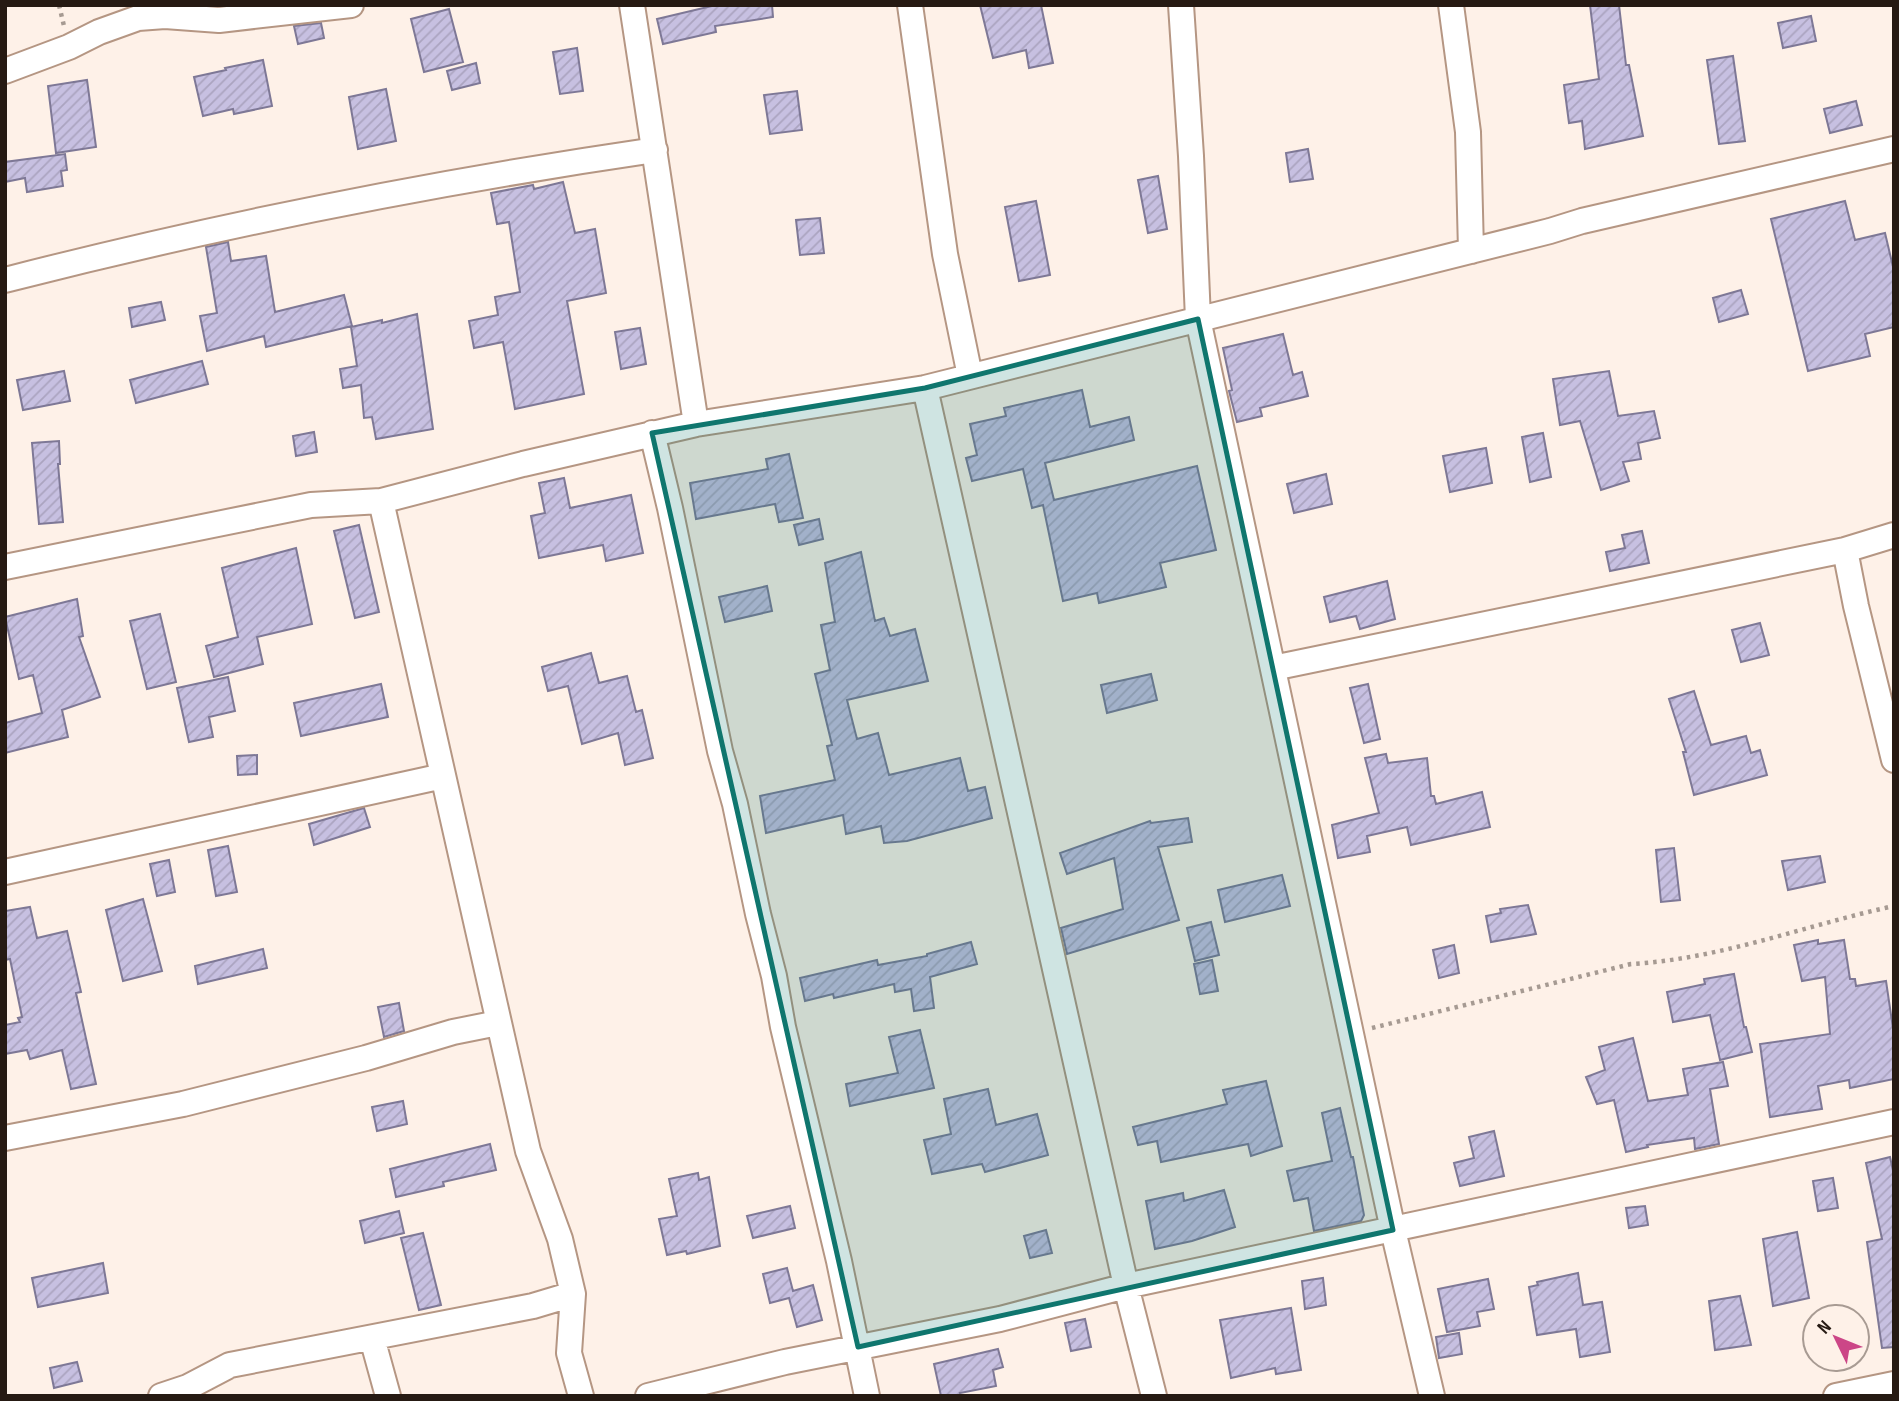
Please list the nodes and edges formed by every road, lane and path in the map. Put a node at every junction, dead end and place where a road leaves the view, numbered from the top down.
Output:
1 (351, 5) edge
2 (632, 5) edge
3 (910, 5) edge
4 (1181, 5) edge
5 (1451, 5) edge
6 (5, 71) edge
7 (1894, 149) edge
8 (655, 150) junction
9 (1471, 251) junction
10 (5, 279) edge
11 (1198, 319) junction
12 (971, 376) junction
13 (925, 388) junction
14 (696, 424) junction
15 (652, 433) junction
16 (382, 501) junction
17 (1894, 535) edge
18 (1845, 550) junction
19 (5, 566) edge
20 (1273, 668) junction
21 (1894, 760) edge
22 (443, 776) junction
23 (5, 872) edge
24 (1894, 906) edge
25 (498, 1023) junction
26 (1351, 1033) junction
27 (1894, 1122) edge
28 (5, 1138) edge
29 (1393, 1230) junction
30 (1126, 1286) junction
31 (573, 1294) junction
32 (372, 1338) junction
33 (858, 1347) junction
34 (1894, 1384) edge
35 (161, 1396) edge
36 (388, 1396) edge
37 (581, 1396) edge
38 (648, 1396) edge
39 (867, 1396) edge
40 (1154, 1396) edge
41 (1432, 1396) edge
42 (1836, 1396) edge

1 - 6 street
2 - 8 street
3 - 12 street
4 - 11 street
5 - 9 street
7 - 9 street
8 - 10 street
8 - 14 street
9 - 11 street
11 - 12 street
11 - 20 street
12 - 13 street
13 - 14 street
13 - 30 street
14 - 15 street
15 - 16 street
15 - 33 street
16 - 19 street
16 - 22 street
17 - 18 street
18 - 20 street
18 - 21 street
20 - 26 street
22 - 23 street
22 - 25 street
24 - 26 path
25 - 28 street
25 - 31 street
26 - 29 street
27 - 29 street
29 - 30 street
29 - 41 street
30 - 33 street
30 - 40 street
31 - 32 street
31 - 37 street
32 - 35 street
32 - 36 street
33 - 38 street
33 - 39 street
34 - 42 street

